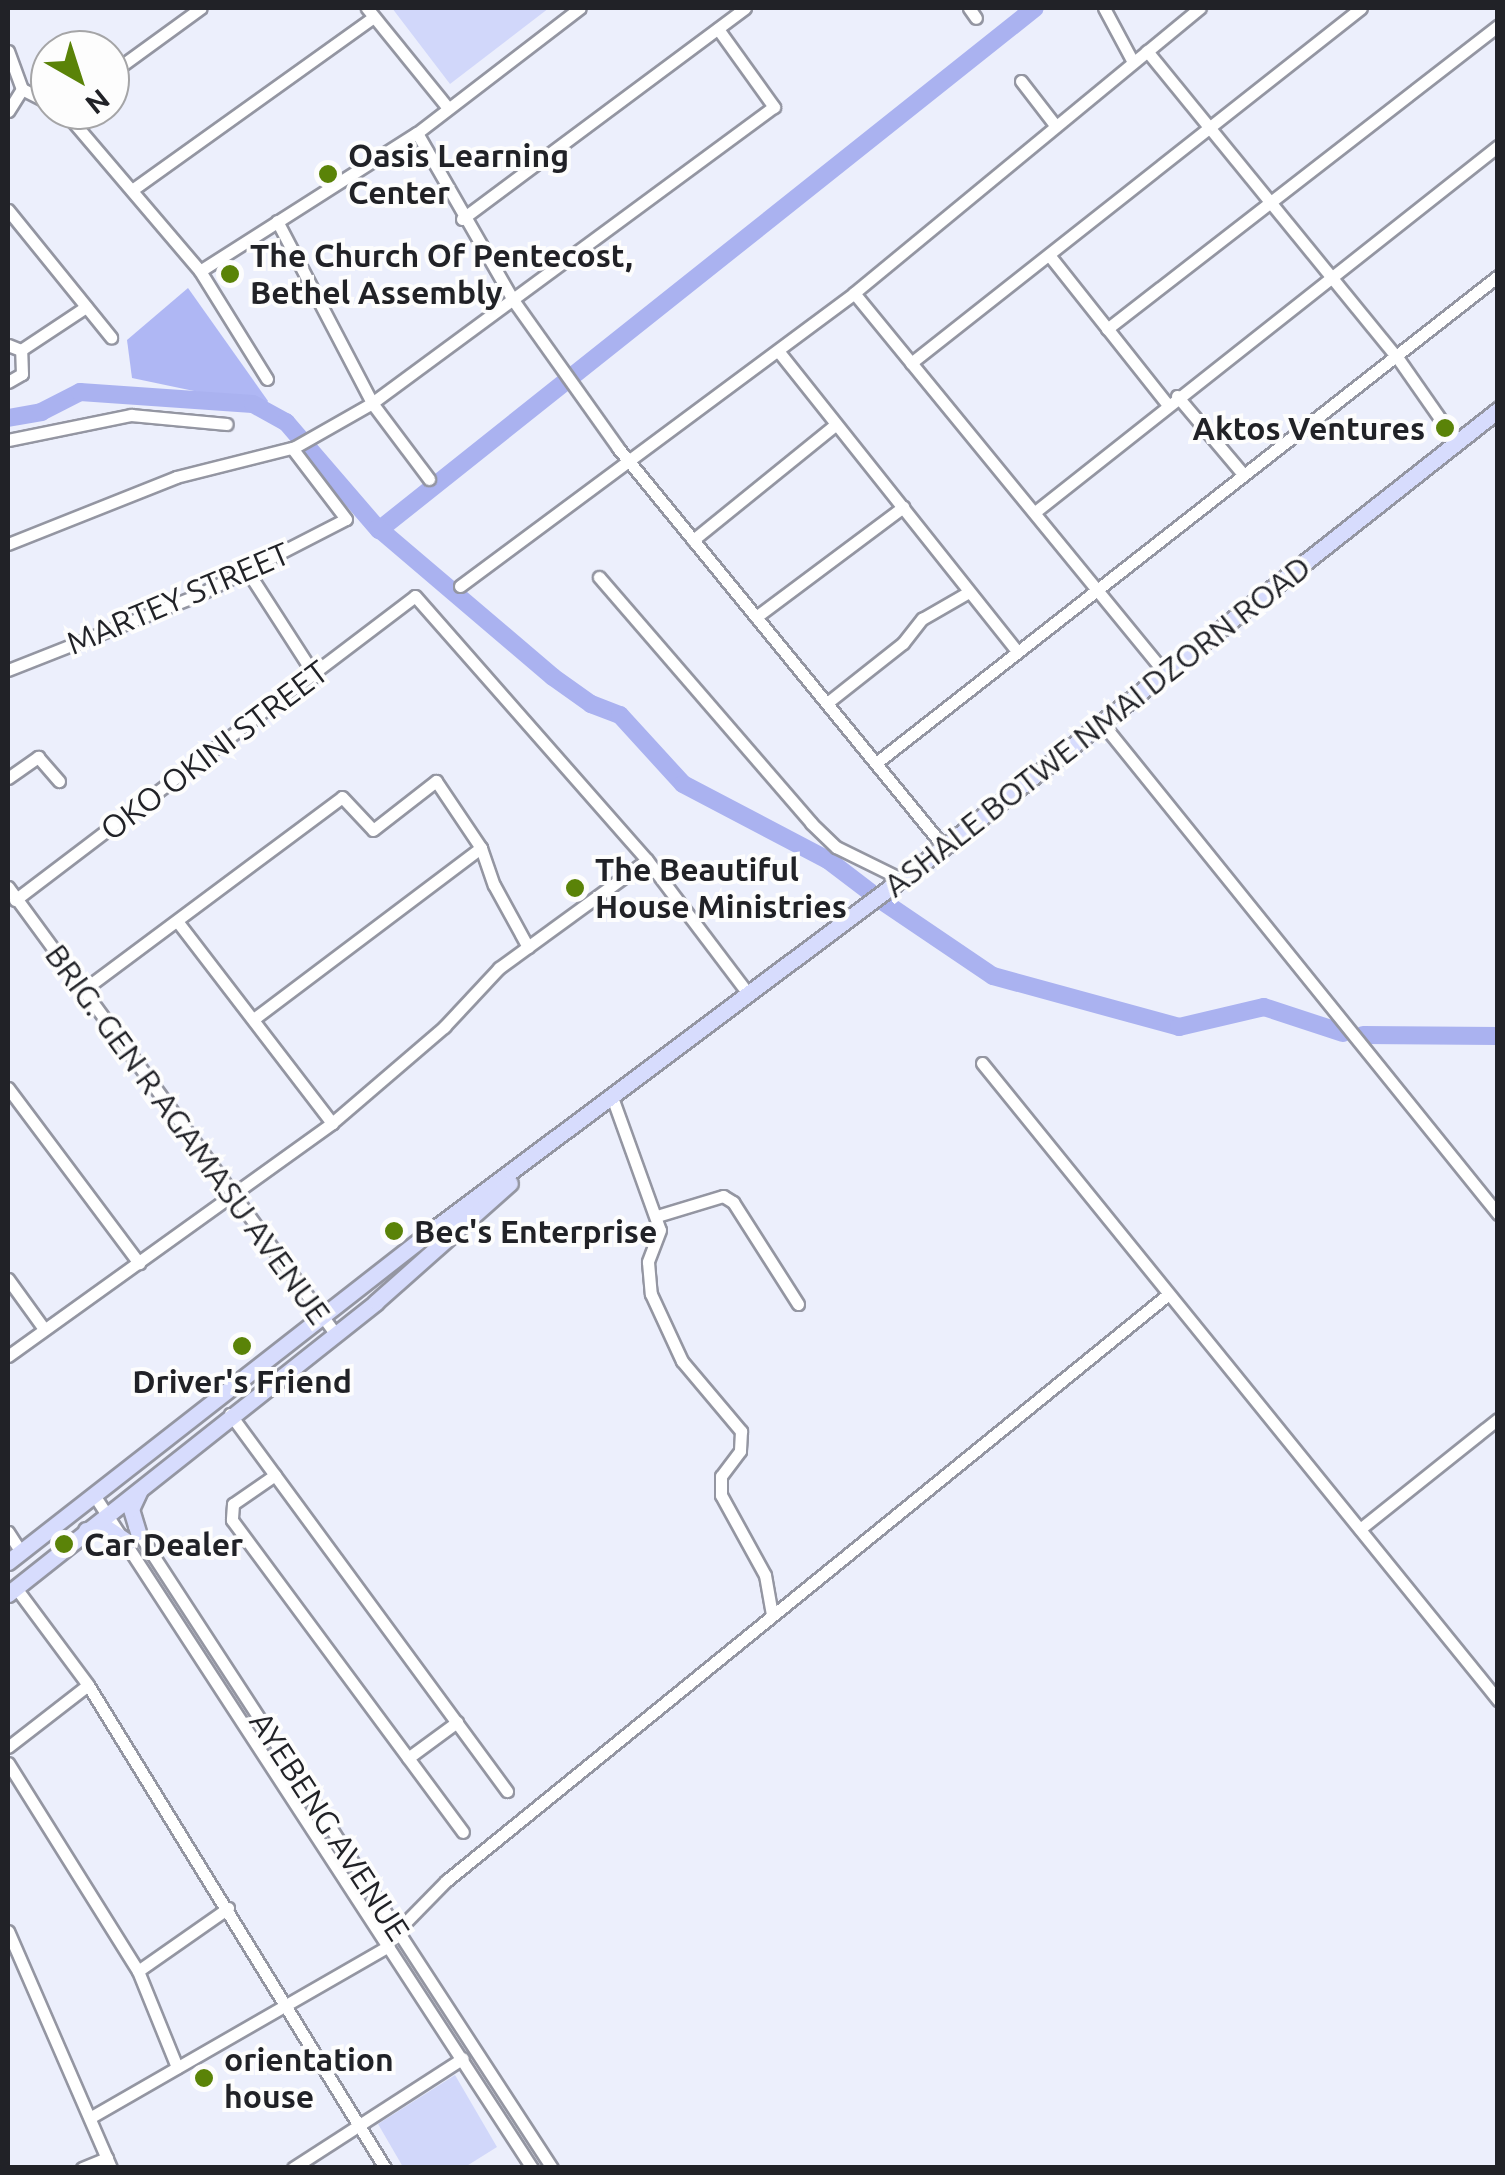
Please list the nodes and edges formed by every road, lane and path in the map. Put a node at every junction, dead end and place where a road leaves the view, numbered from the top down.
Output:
1 (201, 8) edge
2 (580, 8) edge
3 (745, 8) edge
4 (1104, 8) edge
5 (1200, 8) edge
6 (1361, 8) edge
7 (370, 12) edge
8 (1498, 26) edge
9 (718, 29) junction
10 (8, 51) edge
11 (1147, 51) junction
12 (130, 59) edge
13 (1134, 62) junction
14 (1021, 81) dead end
15 (22, 88) junction
16 (30, 92) edge
17 (448, 108) junction
18 (8, 111) edge
19 (1055, 125) junction
20 (1208, 128) junction
21 (80, 130) edge
22 (417, 133) junction
23 (1498, 146) edge
24 (132, 190) junction
25 (1269, 201) junction
26 (8, 210) edge
27 (462, 219) junction
28 (277, 221) junction
29 (1049, 255) junction
30 (200, 271) junction
31 (1331, 274) junction
32 (1498, 276) edge
33 (854, 293) junction
34 (512, 300) junction
35 (86, 307) junction
36 (1107, 329) junction
37 (111, 336) dead end
38 (8, 344) edge
39 (22, 350) junction
40 (778, 352) junction
41 (1397, 356) junction
42 (911, 363) junction
43 (266, 379) dead end
44 (8, 382) edge
45 (1172, 400) junction
46 (372, 403) junction
47 (1498, 410) edge
48 (227, 424) dead end
49 (835, 424) junction
50 (8, 440) edge
51 (1457, 442) junction
52 (293, 447) junction
53 (630, 464) junction
54 (1242, 474) junction
55 (429, 479) dead end
56 (903, 508) junction
57 (1035, 512) junction
58 (693, 540) junction
59 (8, 544) edge
60 (248, 572) junction
61 (599, 577) dead end
62 (460, 586) dead end
63 (1098, 588) junction
64 (969, 592) junction
65 (756, 617) junction
66 (1016, 650) junction
67 (8, 670) edge
68 (1166, 673) junction
69 (315, 676) junction
70 (827, 703) junction
71 (1102, 723) junction
72 (876, 763) junction
73 (8, 778) edge
74 (59, 782) dead end
75 (944, 846) junction
76 (482, 848) junction
77 (646, 860) junction
78 (901, 880) junction
79 (8, 887) edge
80 (15, 900) junction
81 (177, 921) junction
82 (528, 947) junction
83 (82, 990) junction
84 (749, 996) junction
85 (255, 1018) junction
86 (982, 1062) dead end
87 (8, 1088) edge
88 (612, 1096) junction
89 (332, 1123) junction
90 (549, 1146) junction
91 (237, 1195) junction
92 (1498, 1214) edge
93 (657, 1216) junction
94 (140, 1263) junction
95 (8, 1280) edge
96 (1166, 1296) junction
97 (798, 1304) dead end
98 (323, 1317) junction
99 (44, 1329) junction
100 (334, 1332) junction
101 (8, 1356) edge
102 (230, 1414) junction
103 (1498, 1419) edge
104 (275, 1475) junction
105 (144, 1485) junction
106 (99, 1491) junction
107 (113, 1508) junction
108 (1360, 1529) junction
109 (86, 1530) junction
110 (8, 1532) edge
111 (133, 1537) junction
112 (14, 1557) edge
113 (12, 1591) edge
114 (772, 1614) junction
115 (88, 1685) junction
116 (1498, 1700) edge
117 (457, 1722) junction
118 (8, 1746) edge
119 (408, 1758) junction
120 (8, 1762) edge
121 (507, 1791) dead end
122 (464, 1832) dead end
123 (228, 1908) junction
124 (398, 1930) junction
125 (8, 1931) edge
126 (389, 1946) junction
127 (138, 1971) junction
128 (289, 2001) junction
129 (463, 2058) junction
130 (177, 2067) junction
131 (93, 2116) junction
132 (363, 2124) junction
133 (109, 2163) edge
134 (82, 2168) edge
135 (293, 2168) edge
136 (386, 2168) edge
137 (532, 2168) edge
138 (552, 2168) edge

1 - 12 street
2 - 17 street
3 - 9 street
4 - 13 street
5 - 11 street
6 - 20 street
7 - 17 street
7 - 24 street
8 - 25 street
9 - 27 street
9 - 34 street
10 - 15 street
11 - 13 street
11 - 20 street
13 - 19 street
14 - 19 street
15 - 16 street
15 - 18 street
17 - 22 street
19 - 33 street
20 - 25 street
20 - 29 street
21 - 24 street
22 - 27 street
22 - 28 street
23 - 31 street
24 - 30 street
25 - 31 street
25 - 36 street
26 - 35 street
27 - 34 street
28 - 30 street
28 - 46 street
29 - 36 street
29 - 42 street
30 - 43 street
31 - 41 street
31 - 45 street
32 - 41 street
33 - 40 street
33 - 42 street
34 - 46 street
34 - 53 street
35 - 37 street
35 - 39 street
36 - 45 street
38 - 39 street
39 - 44 street
40 - 49 street
40 - 53 street
41 - 51 street
41 - 54 street
42 - 57 street
45 - 54 street
45 - 57 street
46 - 52 street
46 - 55 street
47 - 51 main road, ASHALE BOTWE NMAI DZORN ROAD
48 - 50 street
49 - 56 street
49 - 58 street
51 - 68 main road, ASHALE BOTWE NMAI DZORN ROAD
52 - 59 street
52 - 60 street, MARTEY STREET
53 - 58 street
53 - 62 street
54 - 63 street
56 - 64 street
56 - 65 street
57 - 63 street
58 - 65 street
60 - 67 street, MARTEY STREET
60 - 69 street
61 - 78 street
63 - 66 street
63 - 68 street
64 - 66 street
64 - 70 street
65 - 70 street
66 - 72 street
68 - 71 main road, ASHALE BOTWE NMAI DZORN ROAD
69 - 77 street, OKO OKINI STREET
69 - 80 street, OKO OKINI STREET
70 - 72 street
71 - 75 main road, ASHALE BOTWE NMAI DZORN ROAD
71 - 92 street
72 - 75 street
73 - 74 street
75 - 78 main road, ASHALE BOTWE NMAI DZORN ROAD
76 - 81 street
76 - 82 street
76 - 85 street
77 - 82 street
77 - 84 street
78 - 84 main road, ASHALE BOTWE NMAI DZORN ROAD
79 - 80 street, BRIG. GEN R AGAMASU AVENUE
80 - 83 street, BRIG. GEN R AGAMASU AVENUE
81 - 83 street
81 - 85 street
82 - 89 street
83 - 91 street, BRIG. GEN R AGAMASU AVENUE
84 - 88 main road, ASHALE BOTWE NMAI DZORN ROAD
85 - 89 street
86 - 96 street
87 - 94 street
88 - 90 main road, ASHALE BOTWE NMAI DZORN ROAD
88 - 93 street
89 - 91 street
90 - 98 main road, ASHALE BOTWE NMAI DZORN ROAD
90 - 100 main road, ASHALE BOTWE NMAI DZORN ROAD
91 - 94 street
91 - 98 street, BRIG. GEN R AGAMASU AVENUE
93 - 97 street
93 - 114 street
94 - 99 street
95 - 99 street
96 - 108 street
96 - 114 street
98 - 100 street, BRIG. GEN R AGAMASU AVENUE
98 - 106 main road, ASHALE BOTWE NMAI DZORN ROAD
99 - 101 street
100 - 102 main road, ASHALE BOTWE NMAI DZORN ROAD
102 - 104 street
102 - 105 main road, ASHALE BOTWE NMAI DZORN ROAD
103 - 108 street
104 - 117 street
104 - 119 street
105 - 107 main road, ASHALE BOTWE NMAI DZORN ROAD
105 - 111 main road
106 - 107 street, AYEBENG AVENUE
106 - 112 main road, ASHALE BOTWE NMAI DZORN ROAD
107 - 109 main road, ASHALE BOTWE NMAI DZORN ROAD
107 - 111 street, AYEBENG AVENUE
108 - 116 street
109 - 111 main road
109 - 113 main road, ASHALE BOTWE NMAI DZORN ROAD
110 - 112 street
111 - 124 street, AYEBENG AVENUE
111 - 126 street, AYEBENG AVENUE
113 - 115 street
114 - 124 street
115 - 118 street
115 - 123 street
117 - 119 street
117 - 121 street
119 - 122 street
120 - 127 street
123 - 127 street
123 - 128 street
124 - 138 street, AYEBENG AVENUE
125 - 131 street
126 - 128 street
126 - 129 street, AYEBENG AVENUE
127 - 130 street
128 - 130 street
128 - 132 street
129 - 132 street
129 - 137 street, AYEBENG AVENUE
130 - 131 street
131 - 133 street
132 - 135 street
132 - 136 street
133 - 134 street

